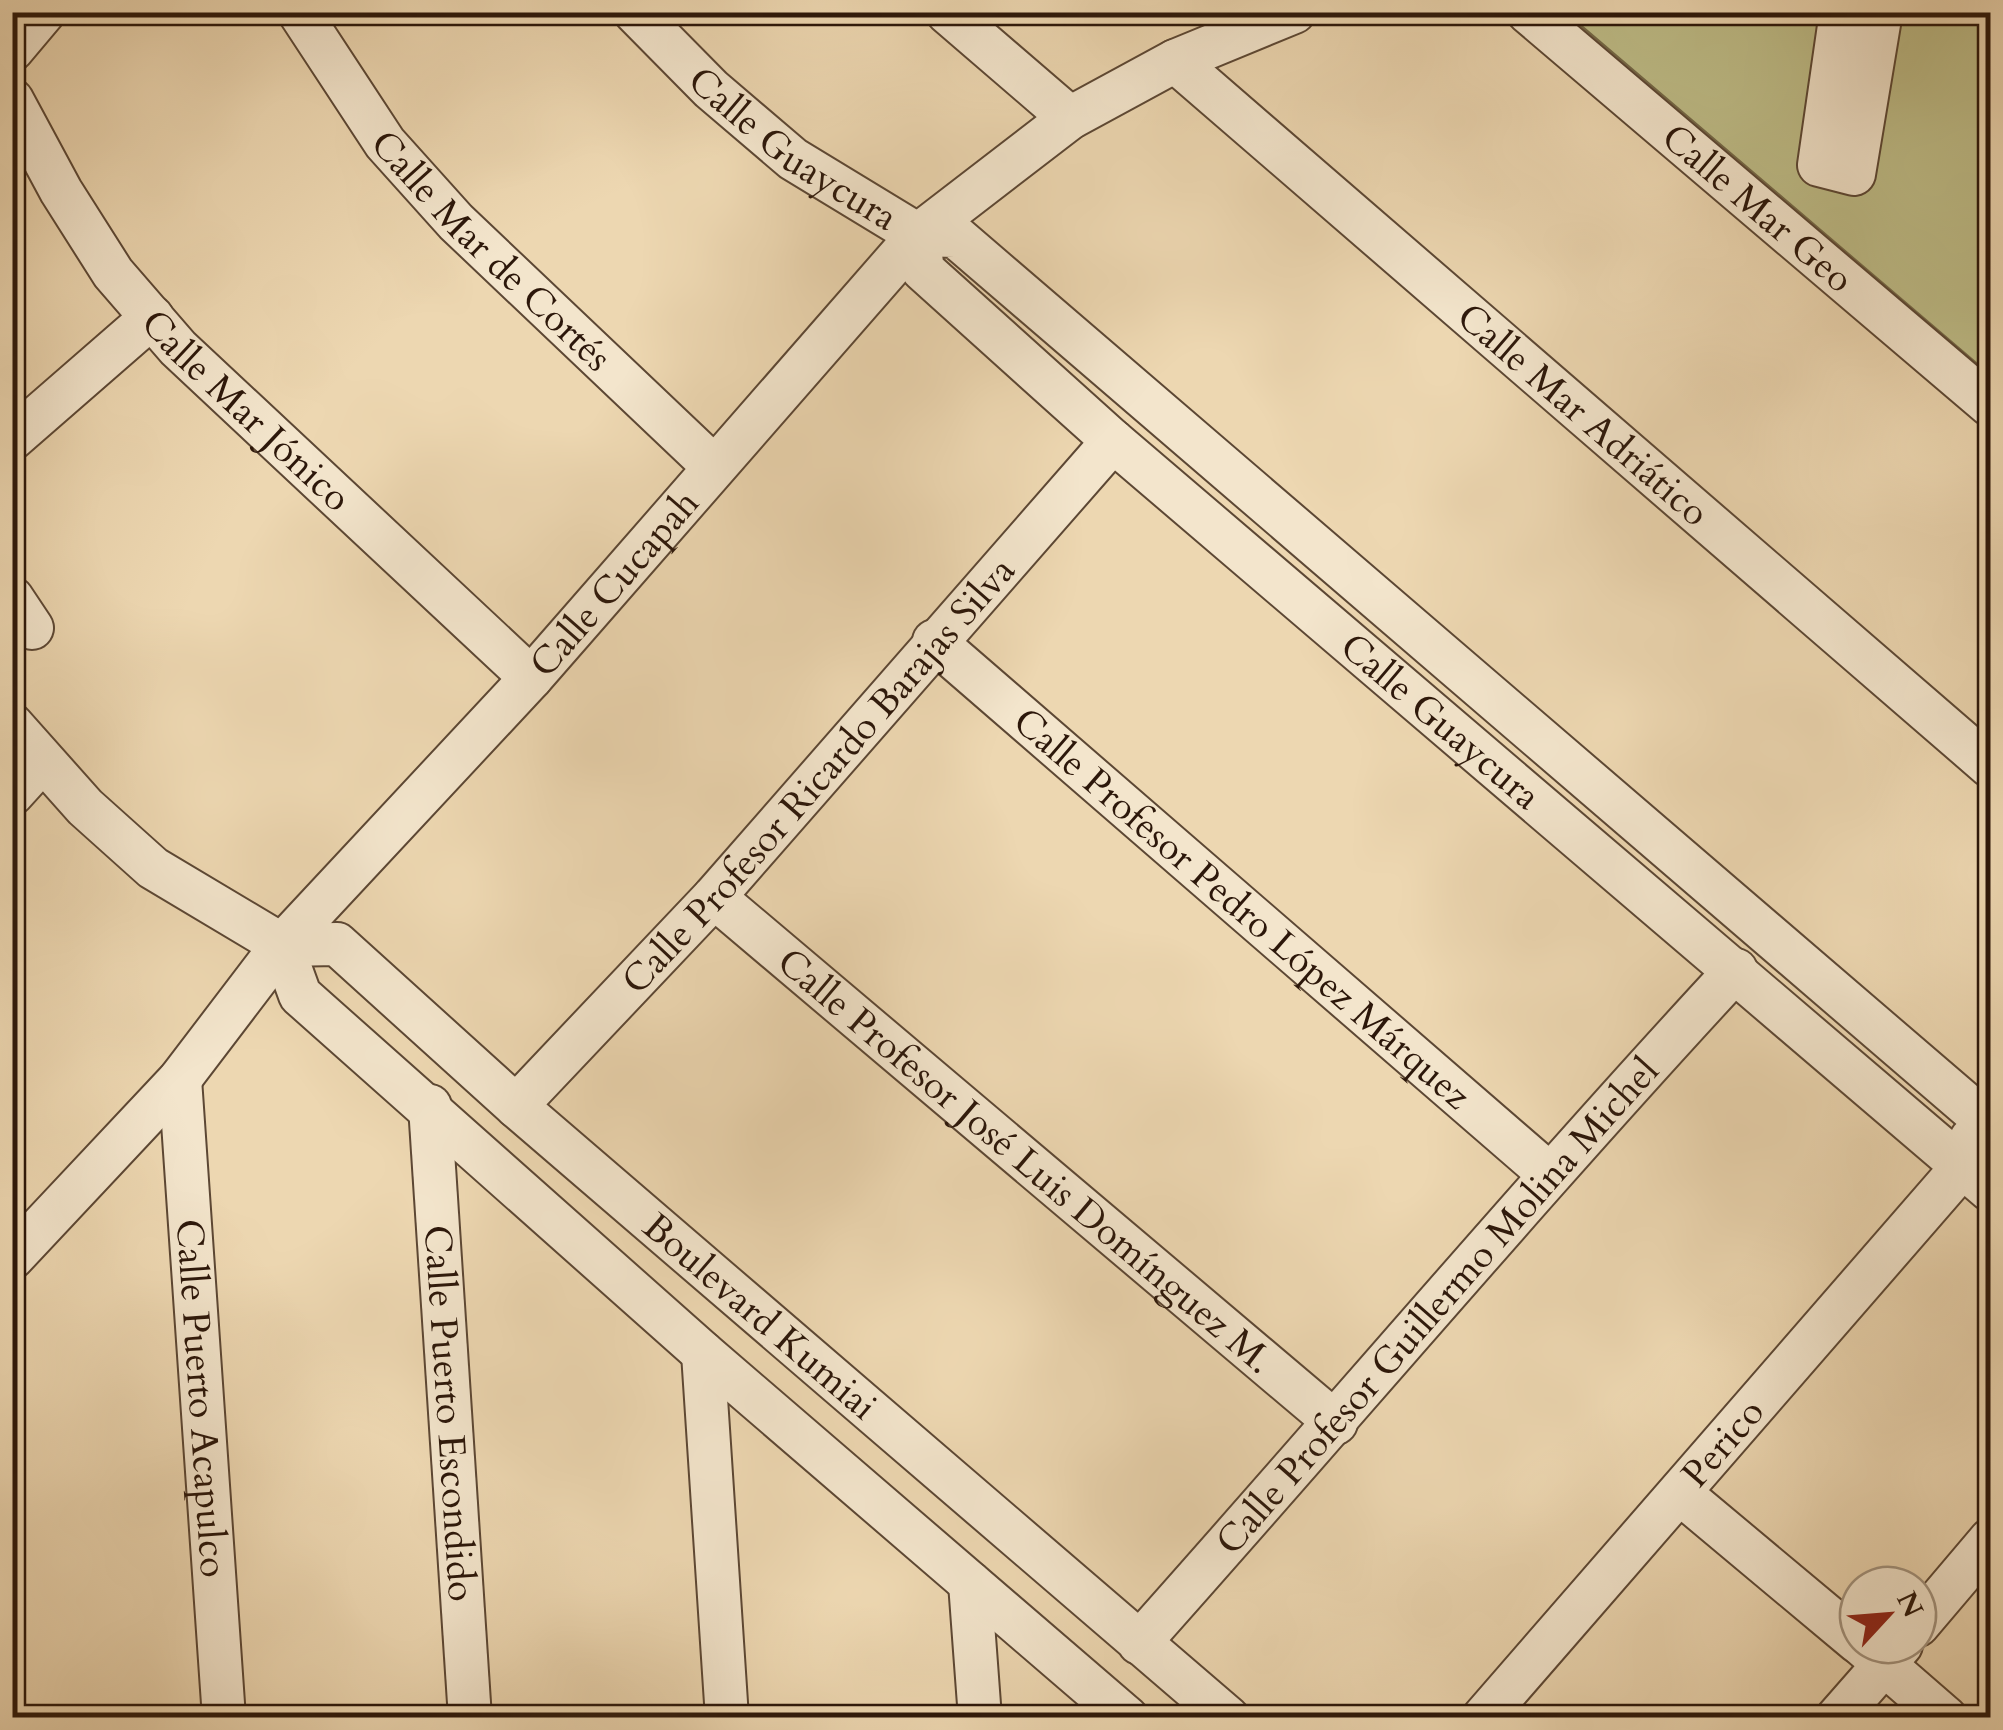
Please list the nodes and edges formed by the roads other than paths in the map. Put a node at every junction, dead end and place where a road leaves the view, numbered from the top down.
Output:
1 (44, 12) edge
2 (299, 12) edge
3 (635, 12) edge
4 (946, 12) edge
5 (1294, 12) edge
6 (1528, 12) edge
7 (1841, 12) edge
8 (1881, 12) edge
9 (12, 50) edge
10 (1175, 62) junction
11 (12, 100) edge
12 (1070, 118) junction
13 (918, 235) junction
14 (152, 318) junction
15 (1990, 405) edge
16 (12, 439) edge
17 (1113, 440) junction
18 (712, 465) junction
19 (934, 641) junction
20 (530, 678) junction
21 (12, 725) edge
22 (42, 761) junction
23 (1990, 766) edge
24 (12, 794) edge
25 (714, 897) junction
26 (282, 945) junction
27 (1736, 970) junction
28 (180, 1079) junction
29 (430, 1106) junction
30 (516, 1106) junction
31 (1986, 1112) edge
32 (1981, 1170) edge
33 (1548, 1172) junction
34 (12, 1258) edge
35 (703, 1353) junction
36 (1336, 1422) junction
37 (1681, 1494) junction
38 (1990, 1540) edge
39 (970, 1583) junction
40 (1938, 1601) edge
41 (1838, 1619) edge
42 (1139, 1643) junction
43 (1867, 1665) edge
44 (1892, 1665) edge
45 (224, 1718) edge
46 (470, 1718) edge
47 (727, 1718) edge
48 (980, 1718) edge
49 (1128, 1718) edge
50 (1228, 1718) edge
51 (1483, 1718) edge
52 (1837, 1718) edge
53 (1946, 1718) edge

1 - 9 street
2 - 18 street, Calle Mar de Cortés
3 - 13 street, Calle Guaycura
4 - 12 street
5 - 10 street, Calle Cucapah
6 - 15 street, Calle Mar Geo
7 - 8 street
10 - 12 street, Calle Cucapah
10 - 23 street, Calle Mar Adriático
11 - 14 street, Calle Mar Jónico
12 - 13 street, Calle Cucapah
13 - 17 street, Calle Guaycura
13 - 18 street, Calle Cucapah
13 - 31 street, Calle Guaycura
14 - 16 street
14 - 20 street, Calle Mar Jónico
17 - 19 street, Calle Profesor Ricardo Barajas Silva
17 - 27 street, Calle Guaycura
18 - 20 street, Calle Cucapah
19 - 25 street, Calle Profesor Ricardo Barajas Silva
19 - 33 street, Calle Profesor Pedro López Márquez
20 - 26 street, Calle Cucapah
21 - 22 street
22 - 24 street
22 - 26 street
25 - 30 street, Calle Profesor Ricardo Barajas Silva
25 - 36 street, Calle Profesor José Luis Domínguez M.
26 - 28 street, Calle Cucapah
26 - 29 street, Boulevard Kumiai
26 - 30 street, Boulevard Kumiai
27 - 32 street, Calle Guaycura
27 - 33 street, Calle Profesor Guillermo Molina Michel
28 - 34 street, Calle Cucapah
28 - 45 street, Calle Puerto Acapulco
29 - 35 street, Boulevard Kumiai
29 - 46 street, Calle Puerto Escondido
30 - 42 street, Boulevard Kumiai
31 - 32 street, Perico
32 - 37 street, Perico
33 - 36 street, Calle Profesor Guillermo Molina Michel
35 - 39 street, Boulevard Kumiai
35 - 47 street
36 - 42 street, Calle Profesor Guillermo Molina Michel
37 - 41 street
37 - 51 street, Perico
38 - 40 street
39 - 48 street
39 - 49 street, Boulevard Kumiai
42 - 50 street, Boulevard Kumiai
43 - 52 street
44 - 53 street

